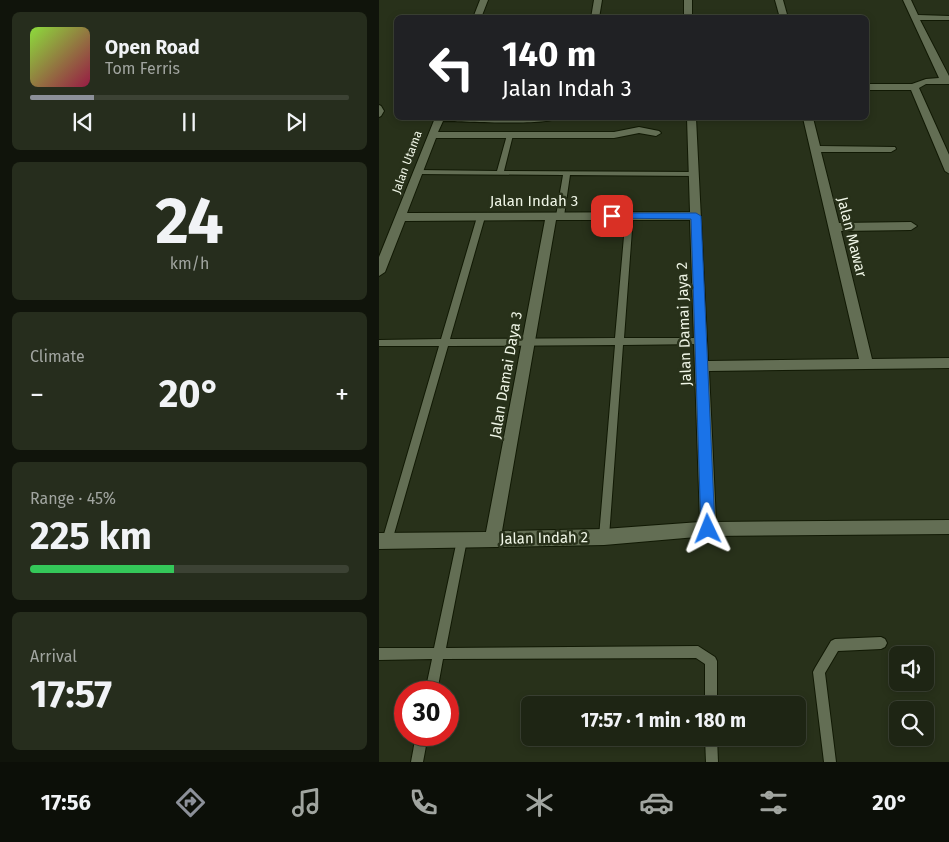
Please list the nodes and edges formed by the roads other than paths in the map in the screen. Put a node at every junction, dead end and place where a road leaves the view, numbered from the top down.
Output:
1 (484, 0) edge
2 (598, 0) edge
3 (688, 0) edge
4 (779, 0) edge
5 (907, 0) edge
6 (478, 15) edge
7 (596, 15) edge
8 (688, 15) edge
9 (782, 15) edge
10 (916, 18) junction
11 (949, 18) edge
12 (947, 81) edge
13 (869, 87) edge
14 (914, 87) junction
15 (379, 107) edge
16 (379, 114) edge
17 (439, 120) edge
18 (522, 120) edge
19 (692, 120) edge
20 (808, 120) edge
21 (656, 132) dead end
22 (432, 135) junction
23 (514, 135) junction
24 (815, 149) junction
25 (891, 149) dead end
26 (949, 171) edge
27 (418, 172) junction
28 (500, 172) junction
29 (567, 173) junction
30 (694, 174) junction
31 (555, 216) junction
32 (629, 216) junction
33 (696, 216) junction
34 (401, 217) junction
35 (481, 217) junction
36 (834, 226) junction
37 (911, 226) dead end
38 (379, 272) edge
39 (701, 341) junction
40 (444, 342) junction
41 (528, 342) junction
42 (619, 342) junction
43 (379, 343) edge
44 (867, 364) junction
45 (949, 364) edge
46 (701, 366) junction
47 (949, 527) edge
48 (708, 529) junction
49 (604, 537) junction
50 (493, 539) junction
51 (462, 540) junction
52 (383, 541) edge
53 (881, 643) dead end
54 (379, 654) edge
55 (439, 654) junction
56 (433, 681) edge
57 (711, 696) edge
58 (421, 746) edge
59 (711, 746) edge
60 (417, 762) edge
61 (711, 762) edge
62 (830, 762) edge

1 - 6 street
2 - 7 street
3 - 8 street
4 - 9 street
5 - 10 street
10 - 11 street
10 - 12 street
12 - 14 street
13 - 14 street
14 - 26 street
15 - 16 lane
17 - 22 street, Jalan Utama
18 - 23 street
19 - 30 street, Jalan Damai Jaya 2
20 - 24 street, Jalan Mawar
21 - 23 street
22 - 23 street
22 - 27 street, Jalan Utama
23 - 28 lane
24 - 25 street
24 - 36 street, Jalan Mawar
27 - 28 lane
27 - 34 street, Jalan Utama
28 - 29 lane
29 - 30 lane
29 - 31 lane
30 - 33 street, Jalan Damai Jaya 2
31 - 32 street, Jalan Indah 3
31 - 35 street, Jalan Indah 3
31 - 41 street, Jalan Damai Daya 3
32 - 33 street, Jalan Indah 3
32 - 42 lane
33 - 39 street, Jalan Damai Jaya 2
34 - 35 street, Jalan Indah 3
34 - 38 street, Jalan Utama
35 - 40 lane
36 - 37 street
36 - 44 street, Jalan Mawar
39 - 42 lane
39 - 46 street, Jalan Damai Jaya 2
40 - 41 lane
40 - 43 lane
40 - 52 lane
41 - 42 lane
41 - 50 street, Jalan Damai Daya 3
42 - 49 lane
44 - 45 street
44 - 46 street
46 - 48 street, Jalan Damai Jaya 2
47 - 48 street, Jalan Indah 2
48 - 49 street, Jalan Indah 2
49 - 50 street, Jalan Indah 2
50 - 51 street, Jalan Indah 2
51 - 52 street, Jalan Indah 2
51 - 55 lane
53 - 62 lane
54 - 55 lane
55 - 56 lane
55 - 57 lane
58 - 60 lane
59 - 61 lane

